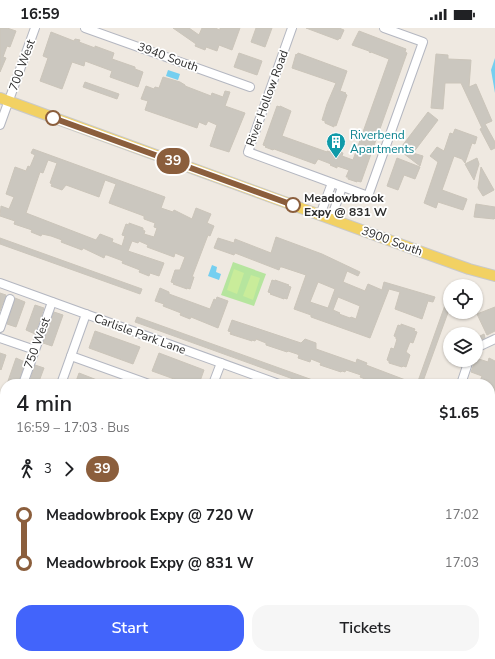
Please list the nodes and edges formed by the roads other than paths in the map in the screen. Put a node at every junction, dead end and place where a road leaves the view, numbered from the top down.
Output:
1 (35, 28) edge
2 (86, 28) edge
3 (292, 28) edge
4 (384, 28) edge
5 (250, 87) dead end
6 (4, 100) edge
7 (0, 125) edge
8 (332, 183) junction
9 (342, 187) junction
10 (320, 215) junction
11 (331, 219) junction
12 (495, 276) edge
13 (0, 283) edge
14 (10, 299) dead end
15 (52, 302) junction
16 (86, 314) junction
17 (0, 328) edge
18 (0, 338) edge
19 (495, 339) edge
20 (483, 345) edge
21 (35, 350) junction
22 (71, 356) junction
23 (221, 363) junction
24 (467, 367) edge
25 (25, 379) edge
26 (63, 379) edge
27 (134, 379) edge
28 (215, 379) edge
29 (265, 379) edge
30 (463, 379) edge

1 - 6 street, 700 West
2 - 5 street, 3940 South
3 - 8 street, River Hollow Road
4 - 9 street, River Hollow Road
6 - 7 street, 700 West
6 - 10 main road, 3900 South
8 - 9 street, River Hollow Road
8 - 10 street
9 - 11 street
10 - 11 main road, 3900 South
11 - 12 main road, 3900 South
13 - 15 street, Carlisle Park Lane
14 - 17 street
15 - 16 street, Carlisle Park Lane
15 - 21 street, 750 West
16 - 22 street
16 - 23 street, Carlisle Park Lane
18 - 21 street
19 - 20 street
21 - 25 street, 750 West
22 - 26 street
22 - 27 street
23 - 28 street
23 - 29 street, Carlisle Park Lane
24 - 30 street

